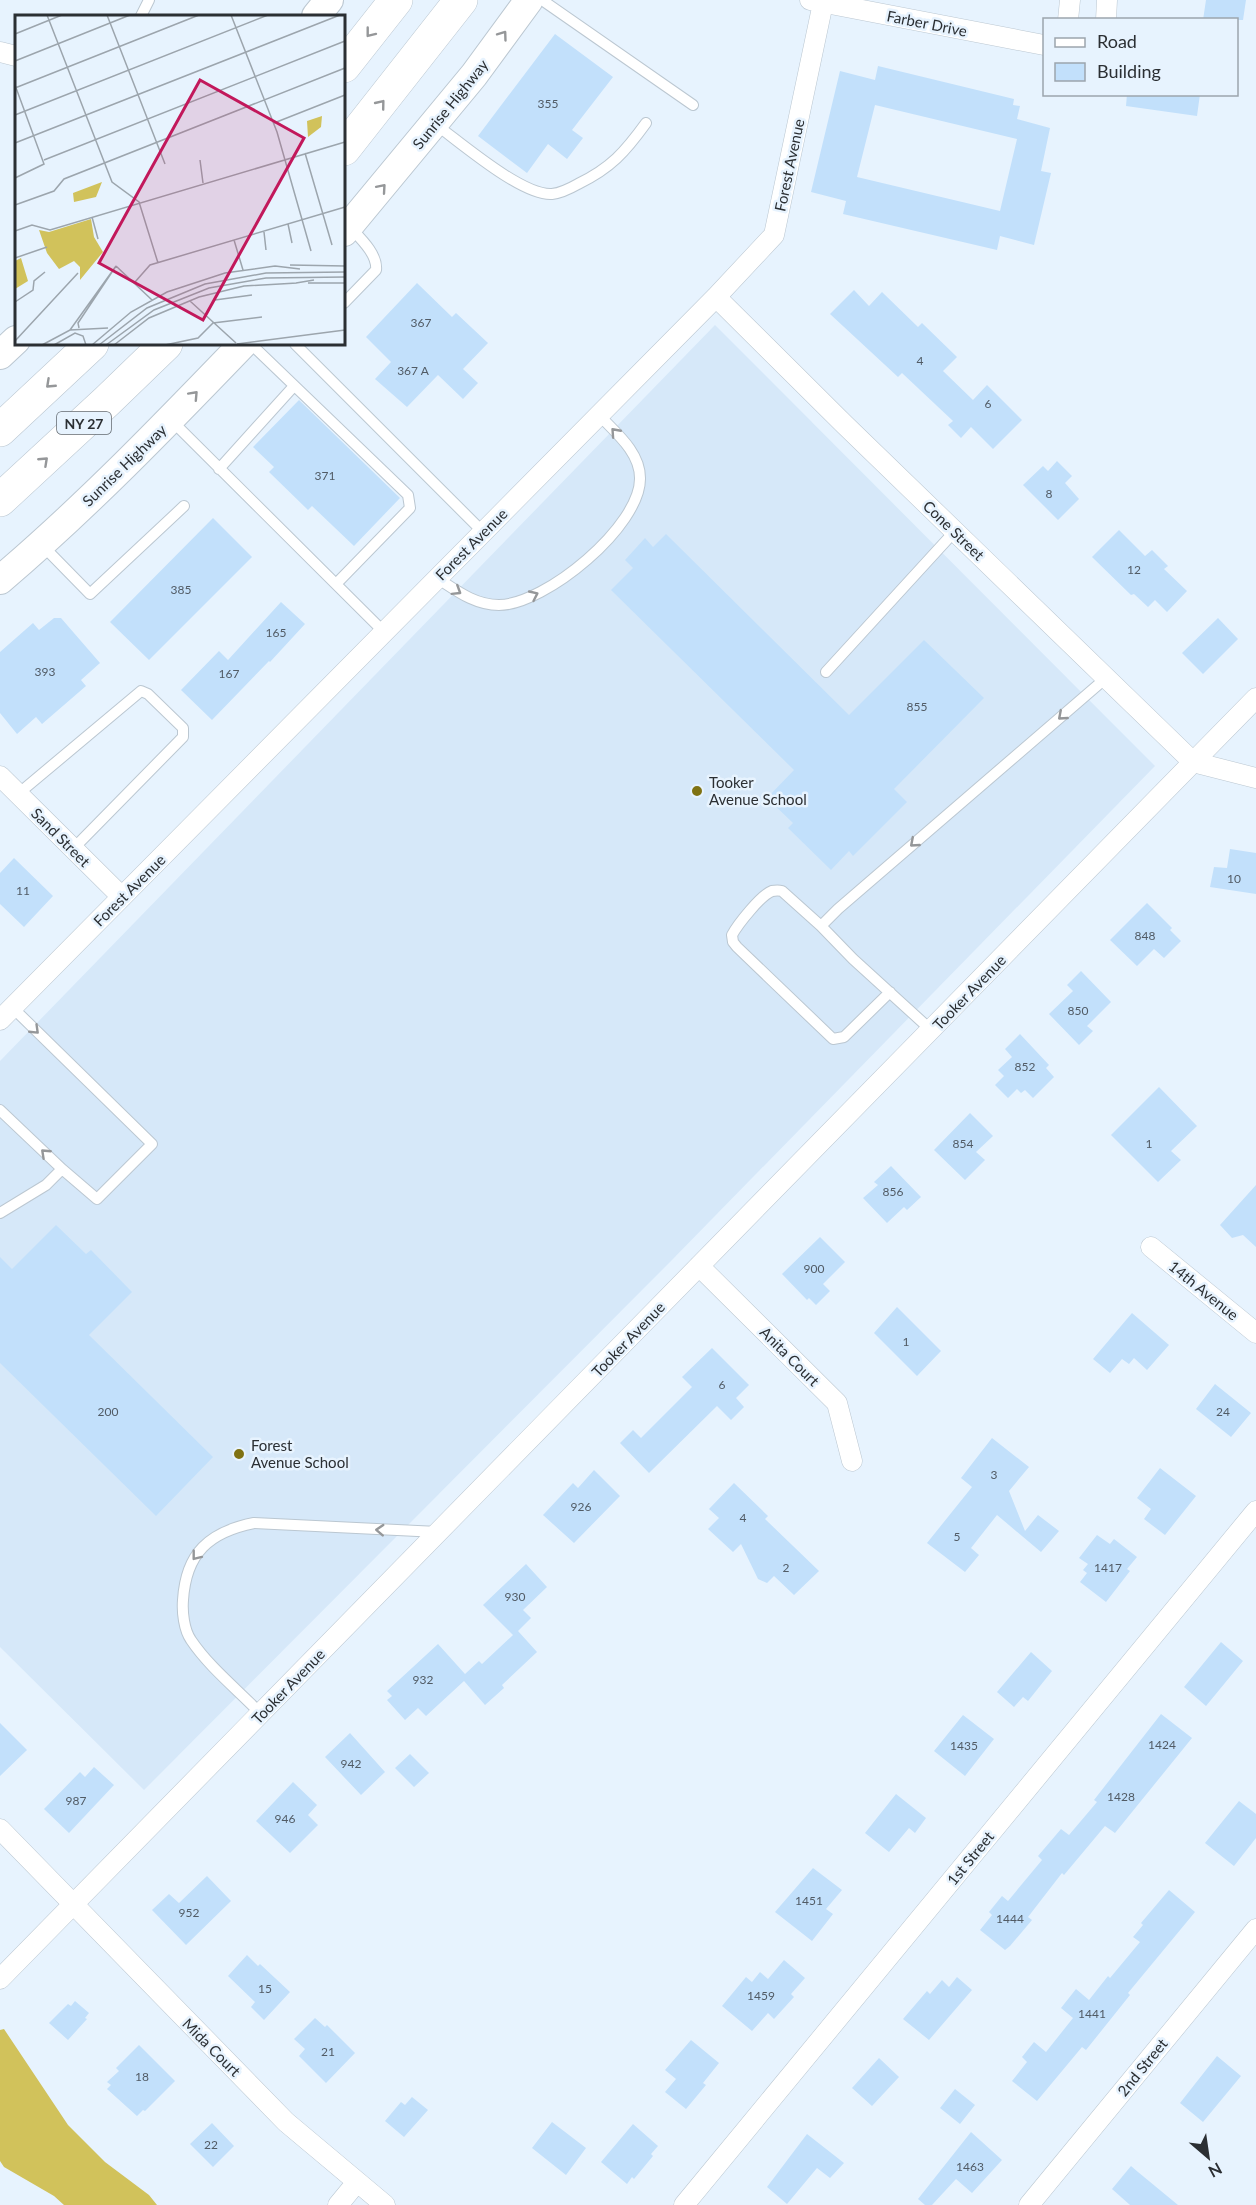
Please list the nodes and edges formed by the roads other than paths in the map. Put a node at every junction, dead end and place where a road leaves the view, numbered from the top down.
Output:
1 (149, 0) edge
2 (329, 0) edge
3 (396, 0) edge
4 (461, 0) edge
5 (529, 0) edge
6 (542, 0) edge
7 (1070, 0) edge
8 (1107, 0) edge
9 (816, 2) edge
10 (142, 15) edge
11 (317, 15) edge
12 (1068, 18) edge
13 (1106, 18) edge
14 (1043, 45) edge
15 (0, 52) edge
16 (15, 56) edge
17 (345, 65) edge
18 (693, 105) dead end
19 (435, 123) junction
20 (646, 123) dead end
21 (345, 148) edge
22 (346, 229) edge
23 (716, 297) junction
24 (345, 302) edge
25 (15, 341) edge
26 (91, 345) edge
27 (165, 345) edge
28 (242, 345) edge
29 (252, 345) edge
30 (300, 345) edge
31 (0, 355) edge
32 (294, 386) junction
33 (599, 415) junction
34 (171, 420) junction
35 (0, 430) edge
36 (219, 469) junction
37 (0, 500) edge
38 (184, 506) dead end
39 (955, 531) junction
40 (483, 532) junction
41 (41, 544) junction
42 (437, 578) junction
43 (0, 580) edge
44 (336, 584) junction
45 (384, 632) junction
46 (826, 672) dead end
47 (1106, 678) junction
48 (1256, 698) edge
49 (1193, 762) junction
50 (0, 776) edge
51 (1256, 778) edge
52 (18, 794) junction
53 (73, 849) junction
54 (122, 897) junction
55 (821, 926) junction
56 (890, 992) junction
57 (6, 1014) edge
58 (931, 1030) junction
59 (0, 1110) edge
60 (62, 1169) junction
61 (0, 1213) edge
62 (1151, 1247) dead end
63 (699, 1266) junction
64 (1256, 1333) edge
65 (852, 1461) dead end
66 (1256, 1511) edge
67 (438, 1533) junction
68 (261, 1714) junction
69 (0, 1829) edge
70 (75, 1904) junction
71 (1256, 1929) edge
72 (0, 1980) edge
73 (357, 2182) junction
74 (338, 2205) edge
75 (385, 2205) edge
76 (684, 2205) edge
77 (1029, 2205) edge

1 - 10 lane
2 - 11 main road
3 -> 17 highway
21 -> 4 highway
19 -> 5 main road, Sunrise Highway
6 - 18 lane
7 - 12 street
8 - 13 street
9 - 14 street, Farber Drive
9 - 23 street, Forest Avenue
15 - 16 street
19 - 20 lane
22 -> 19 main road, Sunrise Highway
22 - 24 lane
23 - 33 street, Forest Avenue
23 - 39 street, Cone Street
25 - 31 main road
26 -> 35 highway
37 -> 27 highway, NY 27
34 -> 28 main road, Sunrise Highway
29 - 32 lane
30 - 40 lane
32 - 36 lane
32 - 44 lane
33 - 40 street, Forest Avenue
42 -> 33 lane
34 - 36 lane
34 - 41 main road, Sunrise Highway
36 - 44 lane
38 - 41 lane
39 - 46 lane
39 - 47 street, Cone Street
40 - 42 street, Forest Avenue
41 - 43 main road, Sunrise Highway
42 - 45 street, Forest Avenue
44 - 45 lane
45 - 54 street, Forest Avenue
47 - 49 street, Cone Street
47 -> 55 lane
48 - 49 street, Tooker Avenue
49 - 51 street
49 - 58 street, Tooker Avenue
50 - 52 street, Sand Street
52 - 53 street, Sand Street
52 - 53 lane
53 - 54 street, Sand Street
54 - 57 street, Forest Avenue
55 - 56 lane
55 - 56 lane
56 - 58 lane
57 -> 60 lane
58 - 63 street, Tooker Avenue
60 -> 59 lane
60 - 61 lane
62 - 64 street, 14th Avenue
63 - 65 street, Anita Court
63 - 67 street, Tooker Avenue
66 - 76 street, 1st Street
67 - 68 street, Tooker Avenue
67 -> 68 lane
68 - 70 street, Tooker Avenue
69 - 70 street, Mida Court
70 - 72 street, Tooker Avenue
70 - 73 street, Mida Court
71 - 77 street, 2nd Street
73 - 74 street
73 - 75 street, Mida Court

